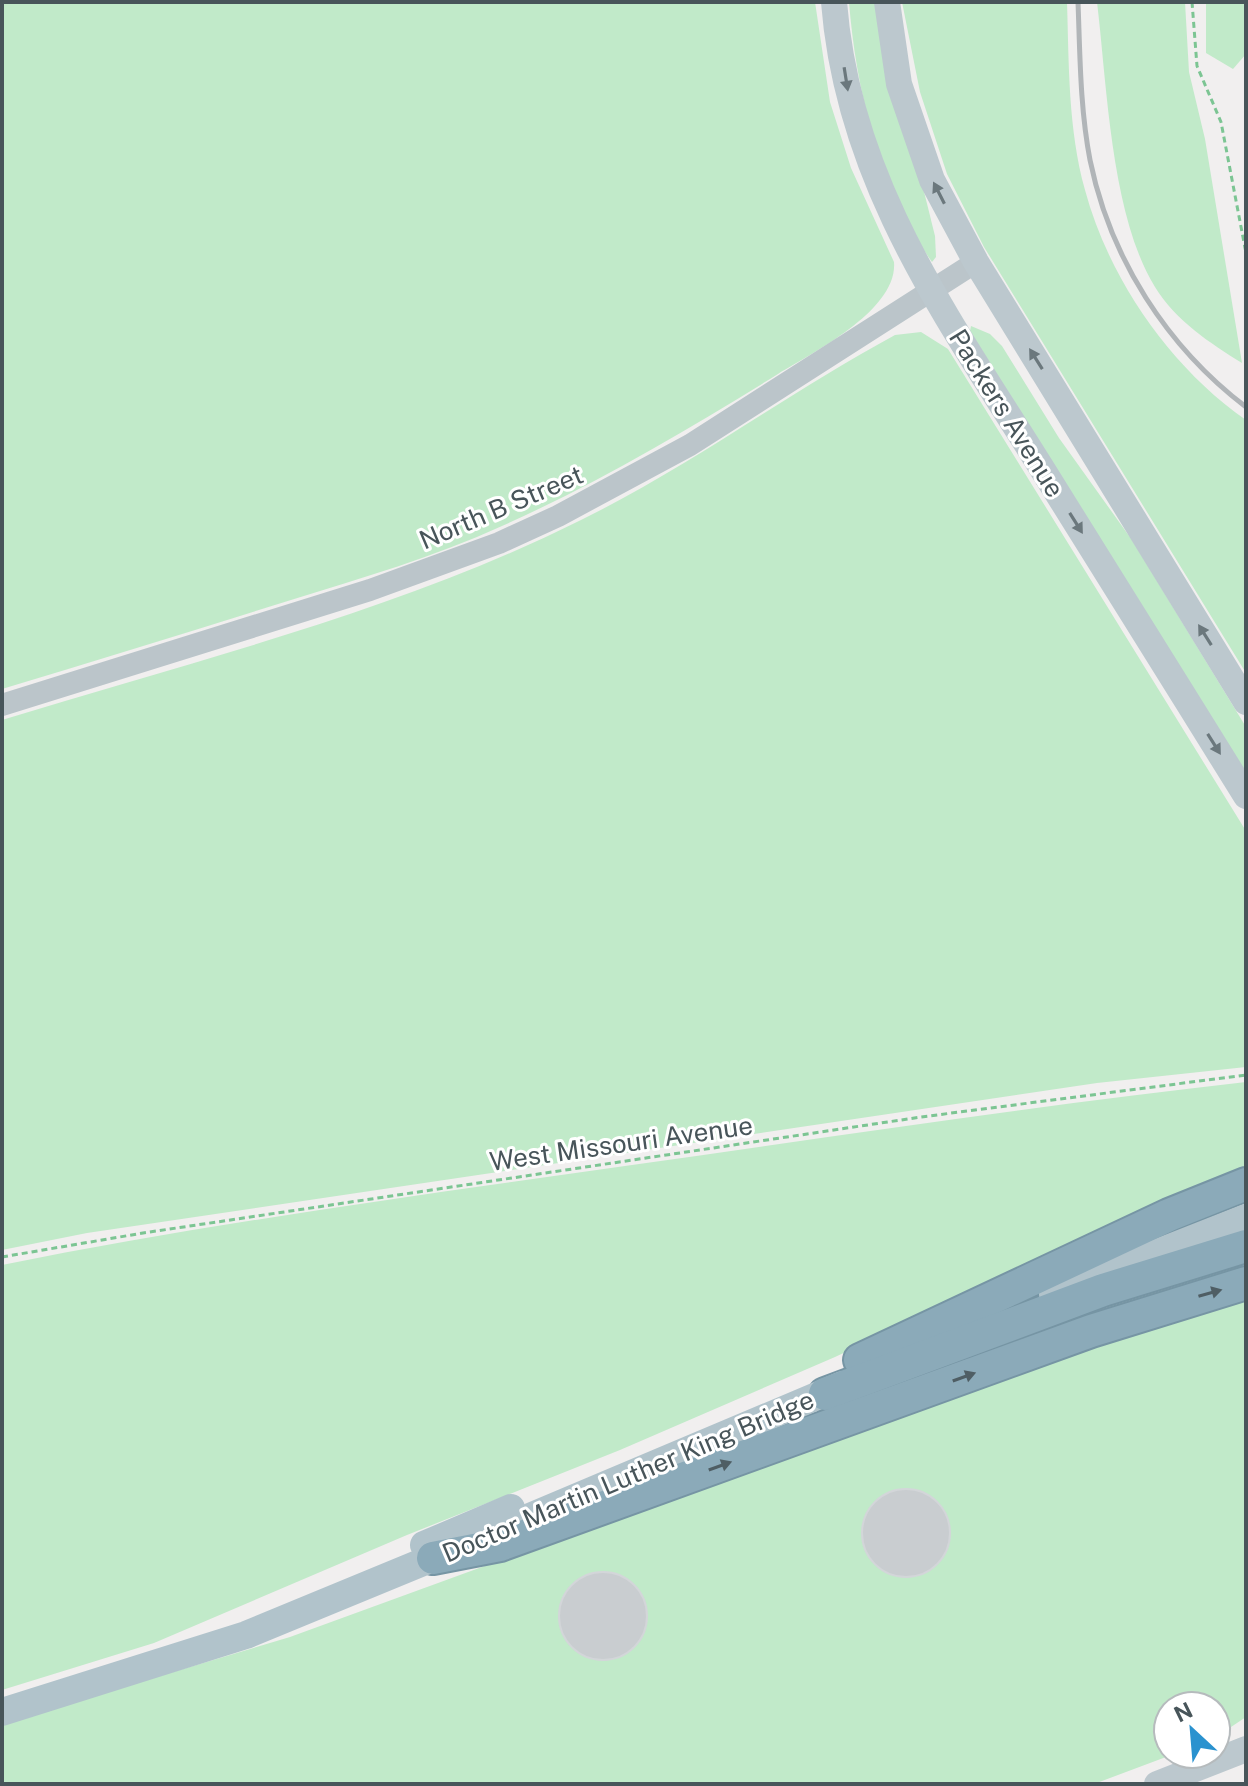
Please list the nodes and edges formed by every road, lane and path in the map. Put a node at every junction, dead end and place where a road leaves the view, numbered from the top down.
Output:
1 (834, 2) edge
2 (887, 2) edge
3 (1192, 2) edge
4 (1246, 253) edge
5 (976, 262) junction
6 (931, 291) junction
7 (1246, 702) edge
8 (2, 705) edge
9 (1246, 796) edge
10 (1246, 1075) edge
11 (1246, 1184) edge
12 (1246, 1205) edge
13 (1246, 1218) edge
14 (1246, 1246) edge
15 (2, 1257) edge
16 (1246, 1283) edge
17 (860, 1360) junction
18 (825, 1394) junction
19 (433, 1558) junction
20 (158, 1657) junction
21 (2, 1697) edge
22 (2, 1712) edge
23 (1246, 1749) edge
24 (1157, 1784) edge

1 -> 6 main road, Packers Avenue
5 -> 2 main road, Packers Avenue
3 - 4 path
5 - 6 street, North B Street
7 -> 5 main road, Packers Avenue
6 - 8 street, North B Street
6 -> 9 main road, Packers Avenue
10 - 15 path, West Missouri Avenue
11 - 17 highway
12 - 17 main road, Doctor Martin Luther King Bridge
13 - 18 main road, Doctor Martin Luther King Bridge
14 - 18 highway
19 -> 16 highway
17 - 20 main road, Doctor Martin Luther King Bridge
18 - 19 main road, Doctor Martin Luther King Bridge
19 - 20 main road, Doctor Martin Luther King Bridge
20 - 21 main road, Doctor Martin Luther King Bridge
20 - 22 main road, Doctor Martin Luther King Bridge
23 - 24 main road

